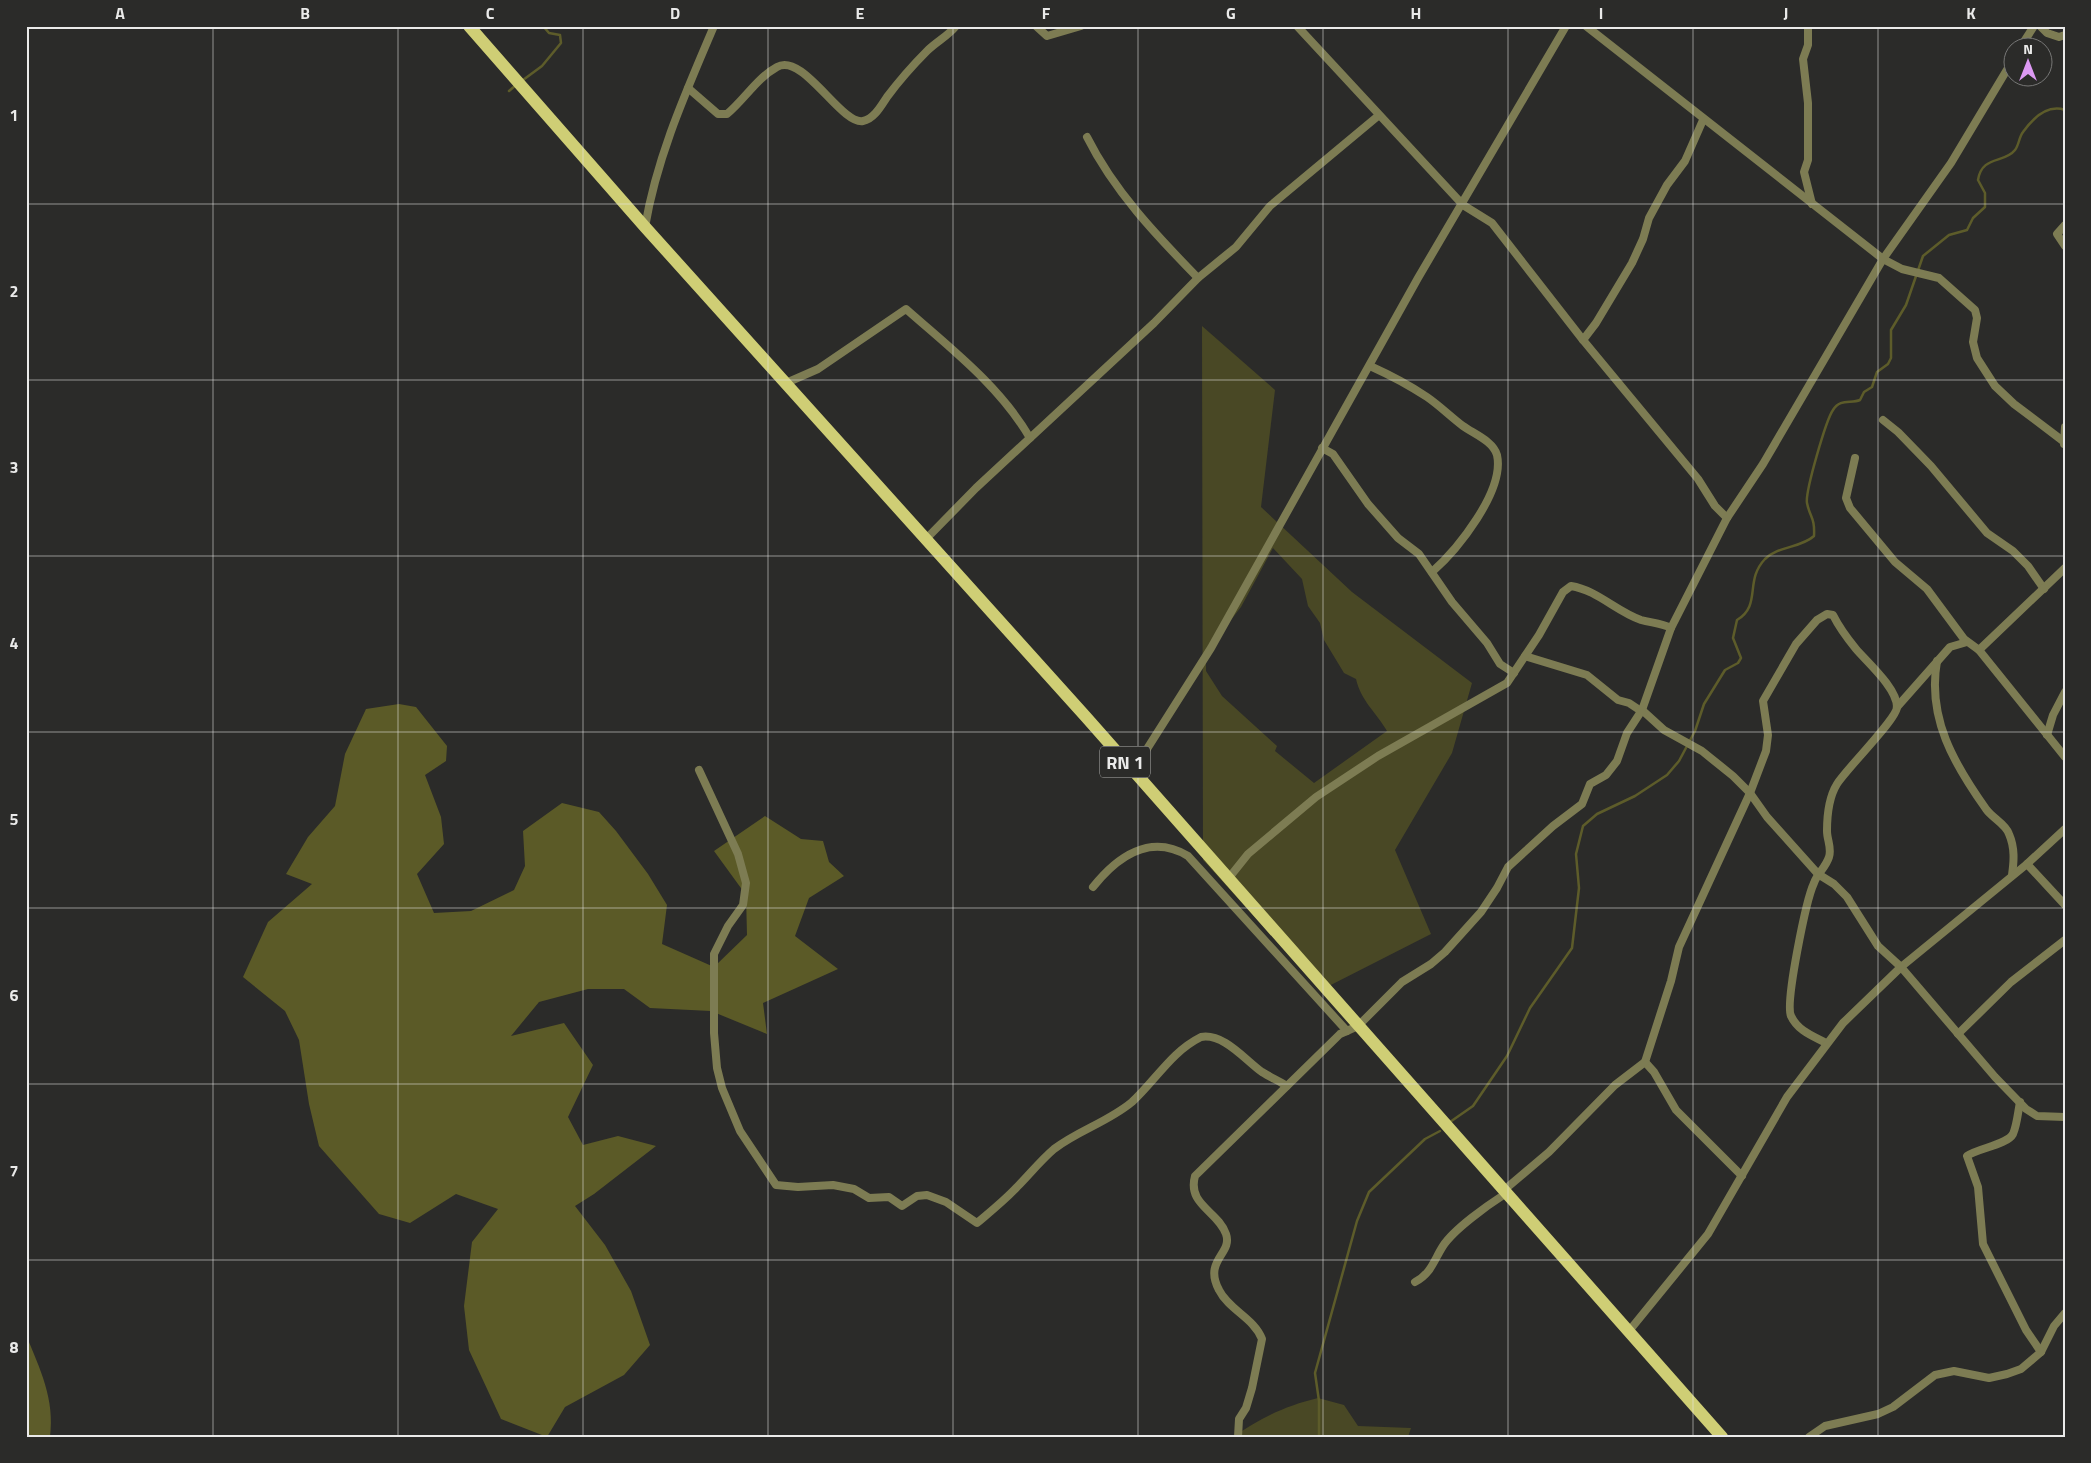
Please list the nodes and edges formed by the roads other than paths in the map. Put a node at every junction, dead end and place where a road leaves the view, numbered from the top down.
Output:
1 (469, 26) edge
2 (714, 26) edge
3 (956, 26) edge
4 (1036, 26) edge
5 (1081, 26) edge
6 (1297, 26) edge
7 (1566, 26) edge
8 (1586, 26) edge
9 (1808, 26) edge
10 (2034, 26) edge
11 (2040, 26) edge
12 (2065, 35) edge
13 (2026, 38) edge
14 (2004, 75) edge
15 (688, 88) junction
16 (1378, 116) junction
17 (1703, 120) junction
18 (1087, 137) dead end
19 (1812, 204) junction
20 (1463, 205) junction
21 (2065, 225) edge
22 (645, 227) junction
23 (2065, 246) edge
24 (1883, 259) junction
25 (1198, 278) junction
26 (1583, 340) junction
27 (1370, 366) junction
28 (786, 383) junction
29 (1883, 420) dead end
30 (2065, 427) edge
31 (1030, 438) junction
32 (2064, 443) edge
33 (1322, 448) junction
34 (1855, 458) dead end
35 (1727, 518) junction
36 (926, 540) junction
37 (2065, 568) edge
38 (1432, 572) junction
39 (2044, 589) junction
40 (1671, 628) junction
41 (1967, 642) junction
42 (1979, 650) junction
43 (1525, 656) junction
44 (1936, 661) junction
45 (1514, 673) junction
46 (2065, 692) edge
47 (1897, 707) junction
48 (1641, 711) junction
49 (2047, 735) junction
50 (2065, 757) edge
51 (699, 770) dead end
52 (1134, 771) junction
53 (1750, 793) junction
54 (2065, 829) edge
55 (2027, 864) junction
56 (1818, 874) junction
57 (2012, 876) junction
58 (1228, 879) junction
59 (1093, 887) dead end
60 (2065, 905) edge
61 (2065, 940) edge
62 (1901, 968) junction
63 (1352, 1029) junction
64 (1958, 1034) junction
65 (1826, 1043) junction
66 (1644, 1062) junction
67 (1287, 1086) junction
68 (2020, 1102) junction
69 (2065, 1118) edge
70 (1742, 1176) junction
71 (1504, 1192) junction
72 (1415, 1282) dead end
73 (2065, 1313) edge
74 (1629, 1331) junction
75 (2041, 1352) junction
76 (1719, 1435) edge
77 (1238, 1437) edge
78 (1809, 1437) edge

1 - 22 main road, RN 1
2 - 15 street
3 - 15 street
4 - 5 street
6 - 16 street
7 - 20 street
8 - 17 street
9 - 19 street
10 - 13 street
11 - 12 street
14 - 24 street
15 - 22 street
16 - 20 street
16 - 25 street
17 - 19 street
17 - 26 street
18 - 25 street
19 - 24 street
20 - 26 street
20 - 27 street
21 - 23 street
22 - 28 main road, RN 1
24 - 32 street
24 - 35 street
25 - 31 street
26 - 35 street
27 - 33 street
27 - 38 street
28 - 31 street
28 - 36 main road, RN 1
29 - 39 street
30 - 32 street
31 - 36 street
33 - 38 street
33 - 52 street
34 - 41 street
35 - 40 street
36 - 52 main road, RN 1
37 - 39 street
38 - 45 street
39 - 42 street
40 - 43 street
40 - 48 street
41 - 42 street
41 - 44 street
42 - 49 street
43 - 45 street
43 - 48 street
44 - 47 street
44 - 57 street
45 - 58 street
46 - 49 street
47 - 53 street
47 - 56 street
48 - 53 street
48 - 63 street
49 - 50 street
51 - 67 street
52 - 58 main road, RN 1
53 - 56 street
53 - 66 street
54 - 55 street
55 - 57 street
55 - 60 street
56 - 62 street
56 - 65 street
57 - 62 street
58 - 63 main road, RN 1
59 - 63 street
61 - 64 street
62 - 64 street
62 - 65 street
63 - 67 street
63 - 71 main road, RN 1
64 - 68 street
65 - 70 street
66 - 70 street
66 - 71 street
67 - 77 street
68 - 69 street
68 - 75 street
70 - 74 street
71 - 72 street
71 - 74 main road, RN 1
73 - 75 street
74 - 76 main road, RN 1
75 - 78 street

